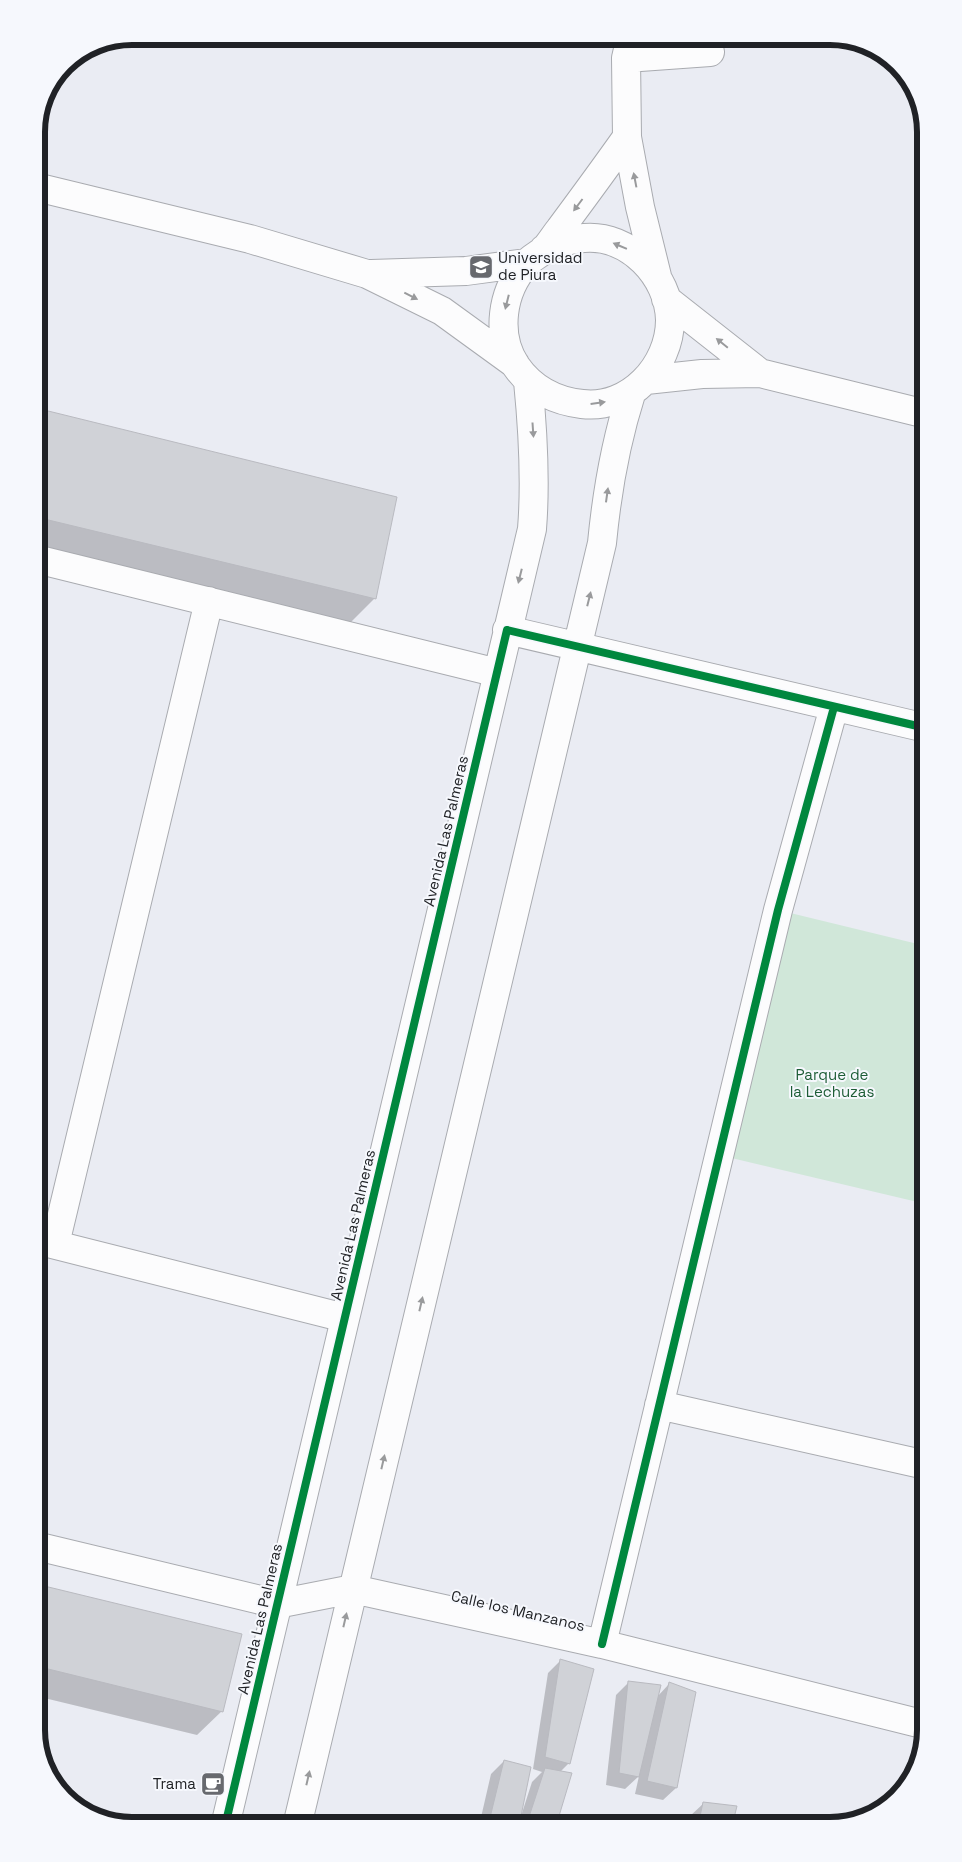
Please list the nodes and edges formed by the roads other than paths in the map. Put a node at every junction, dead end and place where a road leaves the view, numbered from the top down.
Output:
1 (629, 47) edge
2 (710, 52) dead end
3 (627, 137) junction
4 (45, 189) edge
5 (535, 256) junction
6 (367, 274) junction
7 (662, 289) junction
8 (522, 373) junction
9 (760, 373) junction
10 (639, 387) junction
11 (917, 412) edge
12 (45, 561) edge
13 (209, 602) junction
14 (507, 630) junction
15 (577, 647) junction
16 (498, 673) junction
17 (834, 707) junction
18 (917, 726) edge
19 (45, 1242) edge
20 (345, 1318) junction
21 (660, 1405) junction
22 (917, 1463) edge
23 (45, 1548) edge
24 (353, 1589) junction
25 (278, 1604) junction
26 (602, 1644) junction
27 (917, 1723) edge
28 (227, 1817) edge
29 (298, 1817) edge

1 - 2 street
1 - 3 street
3 -> 5 street
7 -> 3 street
4 - 6 street
5 - 6 street
7 -> 5 street
5 -> 8 street
6 -> 8 street
9 -> 7 street
7 - 10 street
8 -> 10 street
8 -> 14 street, Avenida Las Palmeras
9 - 10 street
9 - 11 street
15 -> 10 street
12 - 13 street
13 - 16 street
13 - 19 street
14 - 15 street
14 - 16 street, Avenida Las Palmeras
15 - 17 street
24 -> 15 street
16 - 20 street, Avenida Las Palmeras
17 - 18 street
17 - 21 street
19 - 20 street
20 - 25 street, Avenida Las Palmeras
21 - 22 street
21 - 26 street
23 - 25 street
24 - 25 street, Calle los Manzanos
24 - 26 street, Calle los Manzanos
29 -> 24 street
25 - 28 street, Avenida Las Palmeras
26 - 27 street, Calle los Manzanos

